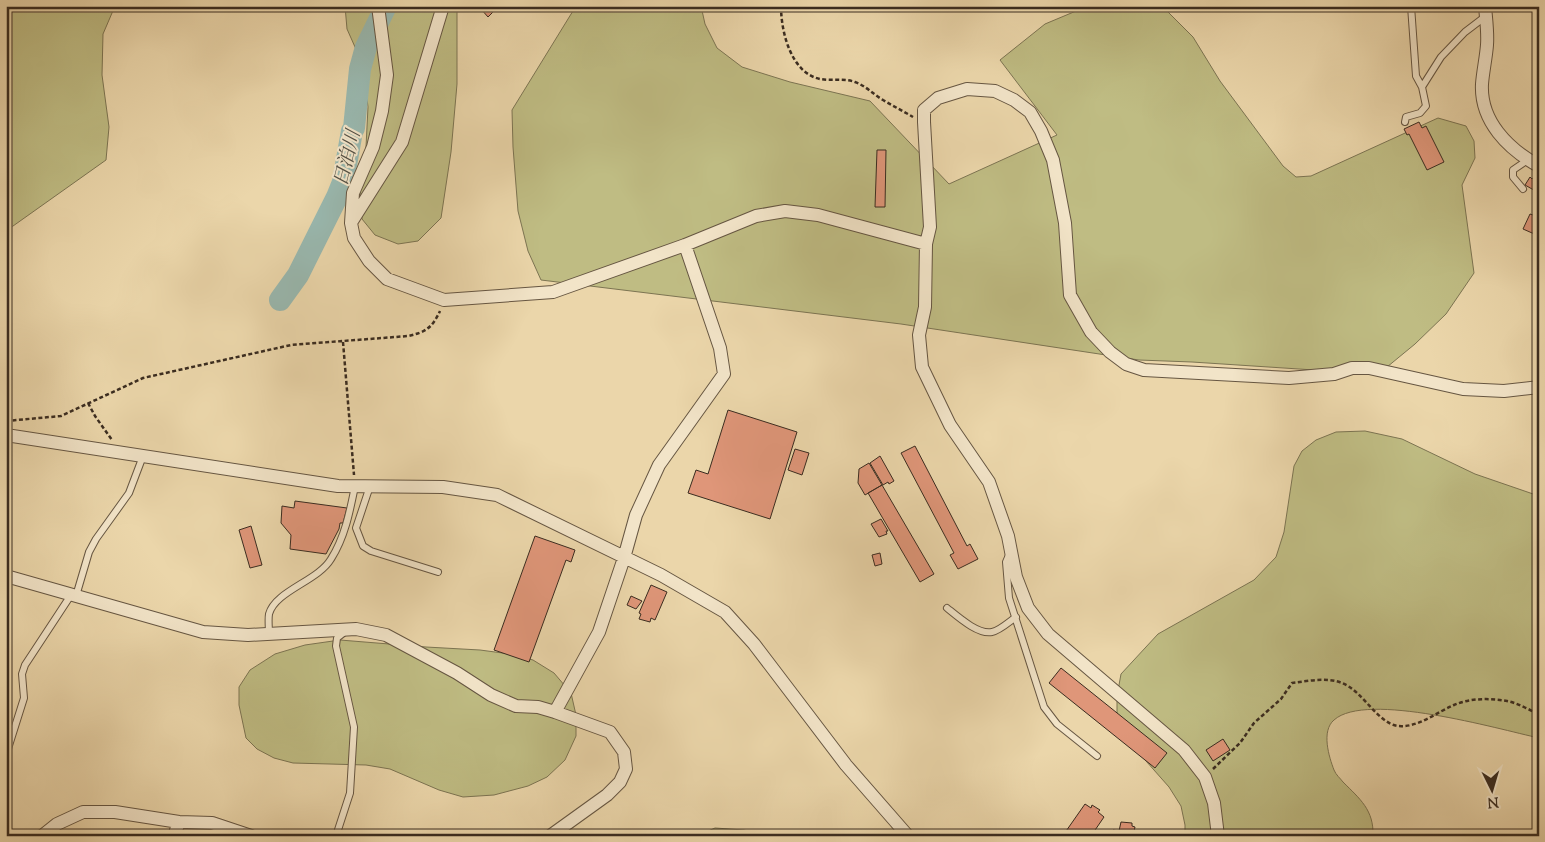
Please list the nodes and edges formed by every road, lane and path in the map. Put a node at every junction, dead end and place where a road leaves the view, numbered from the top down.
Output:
1 (378, 6) edge
2 (443, 6) edge
3 (782, 6) edge
4 (1411, 6) edge
5 (1485, 11) edge
6 (1422, 87) junction
7 (924, 122) junction
8 (1405, 122) dead end
9 (1534, 162) edge
10 (1523, 189) dead end
11 (351, 223) junction
12 (926, 244) junction
13 (686, 245) junction
14 (444, 300) junction
15 (343, 342) junction
16 (1539, 387) edge
17 (88, 403) junction
18 (6, 421) edge
19 (6, 435) edge
20 (122, 453) junction
21 (143, 456) junction
22 (355, 486) junction
23 (370, 486) junction
24 (1010, 549) junction
25 (624, 558) junction
26 (438, 572) dead end
27 (6, 576) edge
28 (74, 595) junction
29 (948, 608) dead end
30 (1016, 617) junction
31 (348, 629) junction
32 (269, 634) junction
33 (554, 712) junction
34 (1539, 714) edge
35 (6, 755) edge
36 (1097, 756) dead end
37 (1205, 777) junction
38 (179, 822) junction
39 (42, 836) edge
40 (174, 836) edge
41 (251, 836) edge
42 (336, 836) edge
43 (550, 836) edge
44 (908, 836) edge
45 (1218, 836) edge

1 - 11 street
2 - 11 street
3 - 7 path
4 - 6 lane
5 - 6 lane
5 - 9 street
6 - 8 lane
7 - 12 street
7 - 16 street
9 - 10 lane
11 - 14 street
12 - 13 street
12 - 24 street
13 - 14 street
13 - 25 street
14 - 15 path
15 - 17 path
15 - 22 path
17 - 18 path
17 - 20 path
19 - 20 street
20 - 21 street
21 - 22 street
21 - 28 lane
22 - 23 street
22 - 32 lane
23 - 25 street
23 - 26 lane
24 - 30 lane
24 - 37 street
25 - 33 street
25 - 44 street
27 - 28 street
28 - 32 street
28 - 35 lane
29 - 30 lane
30 - 36 lane
31 - 32 street
31 - 33 street
31 - 42 lane
33 - 43 street
34 - 37 path
37 - 45 street
38 - 39 street
38 - 40 street
38 - 41 street

